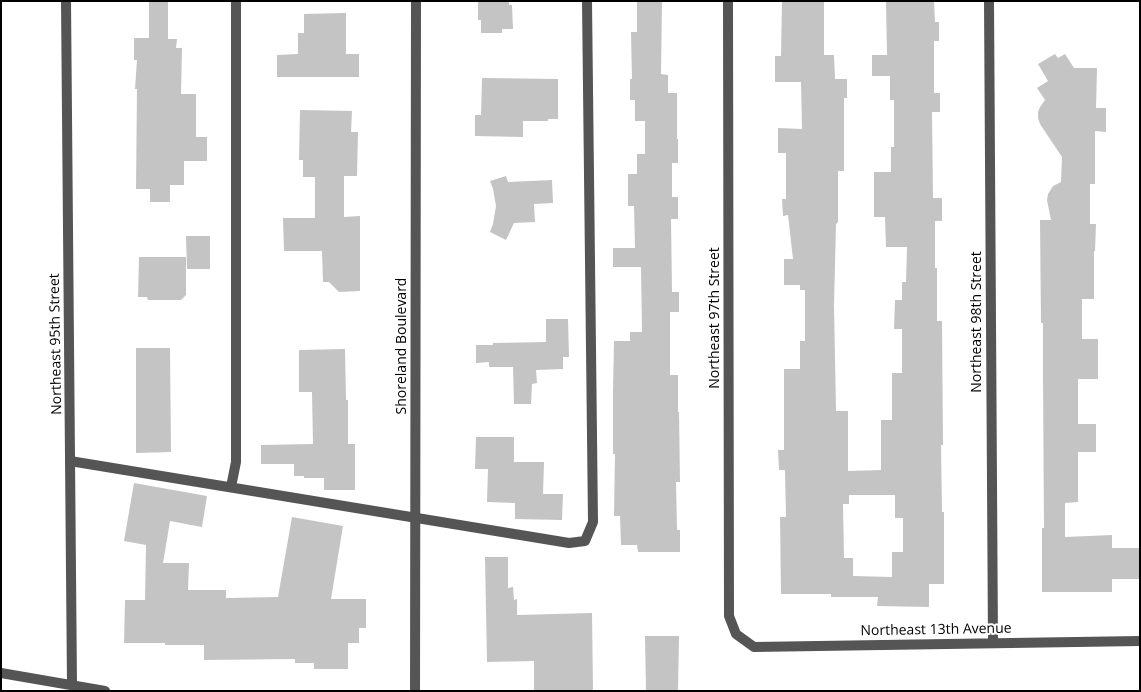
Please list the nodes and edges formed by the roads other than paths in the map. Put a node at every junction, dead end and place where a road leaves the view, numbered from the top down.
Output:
1 (66, 1) edge
2 (236, 1) edge
3 (416, 1) edge
4 (587, 1) edge
5 (728, 1) edge
6 (989, 1) edge
7 (70, 461) junction
8 (231, 487) junction
9 (415, 517) junction
10 (736, 634) joint
11 (1140, 641) edge
12 (993, 643) junction
13 (1, 674) edge
14 (72, 686) junction
15 (104, 691) edge
16 (415, 691) edge

1 - 7 street, Northeast 95th Street
2 - 8 street
3 - 9 street, Shoreland Boulevard
4 - 9 street
5 - 10 street, Northeast 97th Street
6 - 12 street, Northeast 98th Street
7 - 8 street
7 - 14 street, Northeast 95th Street
8 - 9 street
9 - 16 street, Shoreland Boulevard
10 - 12 street, Northeast 13th Avenue
11 - 12 street, Northeast 13th Avenue
13 - 14 street
14 - 15 street

